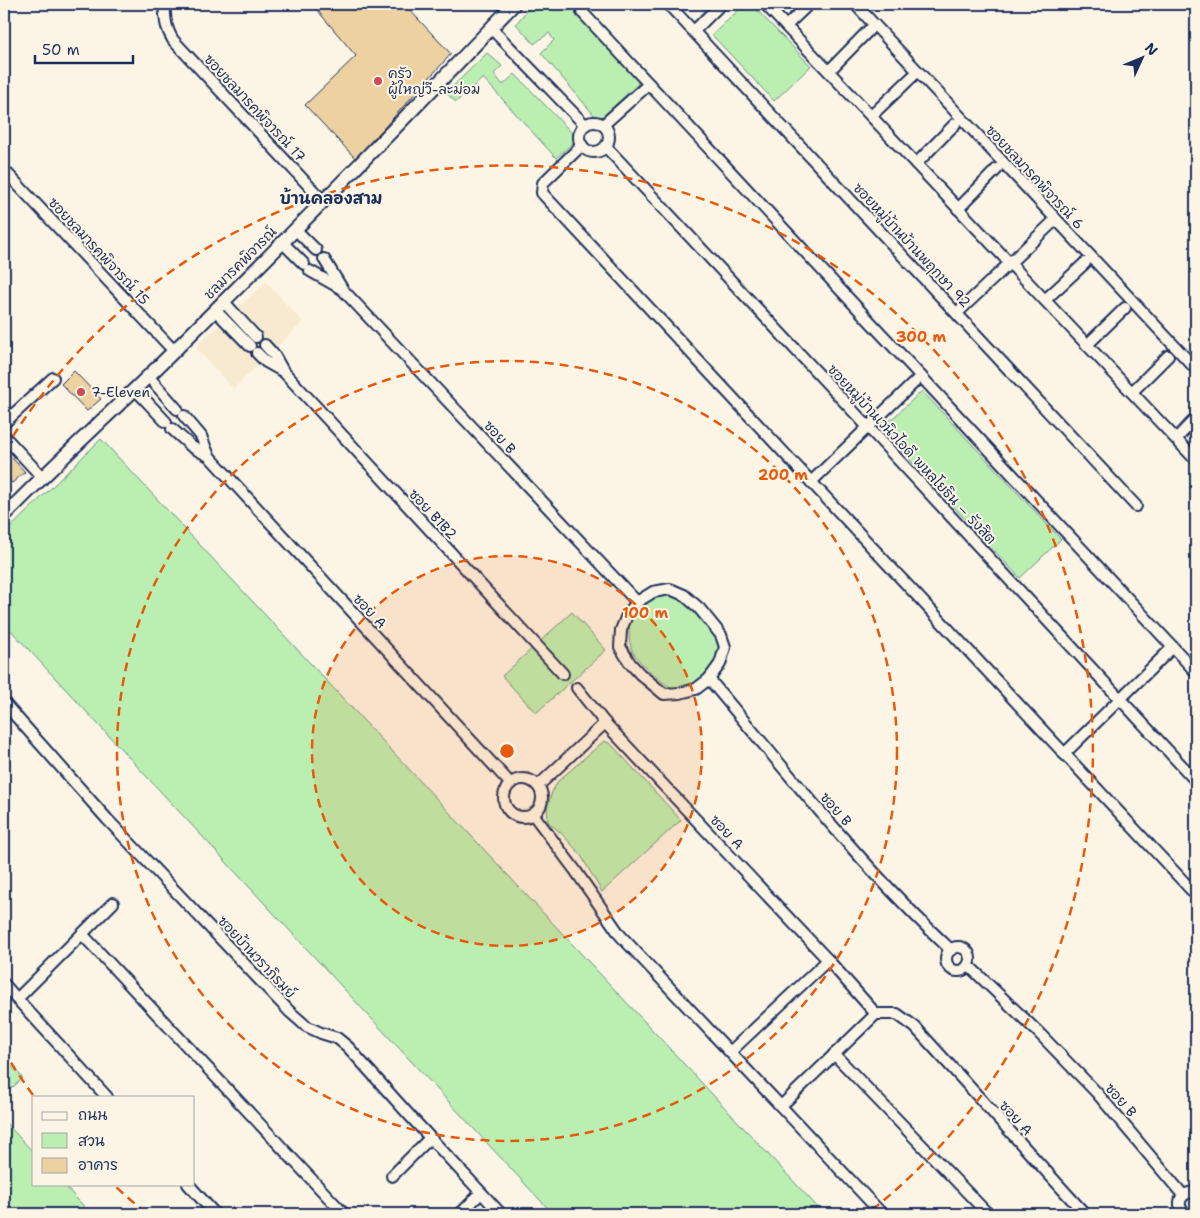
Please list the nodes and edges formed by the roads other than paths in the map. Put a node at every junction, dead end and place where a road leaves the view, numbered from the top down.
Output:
1 (164, 4) edge
2 (514, 4) edge
3 (668, 4) edge
4 (721, 4) edge
5 (765, 4) edge
6 (809, 4) edge
7 (855, 4) edge
8 (582, 12) dead end
9 (786, 26) junction
10 (491, 28) junction
11 (869, 30) dead end
12 (694, 31) junction
13 (829, 71) junction
14 (913, 76) dead end
15 (649, 84) junction
16 (871, 116) junction
17 (956, 124) dead end
18 (585, 125) junction
19 (603, 125) junction
20 (582, 145) junction
21 (606, 147) junction
22 (916, 164) junction
23 (997, 169) dead end
24 (4, 170) edge
25 (323, 201) junction
26 (958, 209) junction
27 (1052, 223) dead end
28 (296, 229) junction
29 (282, 242) junction
30 (316, 250) dead end
31 (324, 258) dead end
32 (1010, 263) junction
33 (1086, 263) dead end
34 (343, 290) junction
35 (1045, 300) junction
36 (219, 305) junction
37 (1125, 308) dead end
38 (957, 313) junction
39 (256, 337) dead end
40 (265, 345) dead end
41 (1088, 345) junction
42 (174, 351) junction
43 (1168, 356) dead end
44 (1196, 369) edge
45 (283, 372) junction
46 (148, 376) junction
47 (921, 376) junction
48 (53, 378) dead end
49 (134, 389) junction
50 (1132, 392) junction
51 (1196, 418) edge
52 (4, 423) edge
53 (868, 427) junction
54 (4, 436) edge
55 (1176, 439) junction
56 (209, 456) junction
57 (1192, 456) dead end
58 (42, 477) junction
59 (811, 482) junction
60 (1136, 506) dead end
61 (4, 516) edge
62 (637, 602) junction
63 (1173, 647) junction
64 (1196, 672) edge
65 (563, 674) dead end
66 (709, 679) junction
67 (576, 688) dead end
68 (1120, 699) junction
69 (4, 703) edge
70 (605, 723) junction
71 (1064, 754) junction
72 (1196, 781) edge
73 (510, 784) junction
74 (538, 786) junction
75 (533, 814) junction
76 (1196, 895) edge
77 (113, 903) dead end
78 (82, 934) junction
79 (951, 950) junction
80 (828, 960) junction
81 (968, 966) junction
82 (4, 984) edge
83 (17, 999) junction
84 (876, 1014) junction
85 (730, 1052) junction
86 (834, 1054) junction
87 (106, 1096) edge
88 (781, 1106) junction
89 (430, 1138) junction
90 (392, 1176) dead end
91 (190, 1186) edge
92 (480, 1192) junction
93 (1196, 1193) edge
94 (1184, 1195) junction
95 (215, 1214) edge
96 (344, 1214) edge
97 (460, 1214) edge
98 (501, 1214) edge
99 (882, 1214) edge
100 (988, 1214) edge
101 (1084, 1214) edge
102 (1186, 1214) edge

1 - 25 street, ซอยชลมารคพิจารณ์ 17
2 - 10 street, ชลมารคพิจารณ์
3 - 12 street, ซอยหมู่บ้านบ้านพฤกษา 92
4 - 12 street
5 - 9 street
6 - 9 street
7 - 44 street, ซอยชลมารคพิจารณ์ 6
8 - 15 street
9 - 13 street
10 - 18 street
10 - 25 street, ชลมารคพิจารณ์
11 - 13 street
12 - 38 street, ซอยหมู่บ้านบ้านพฤกษา 92
13 - 16 street
14 - 16 street
15 - 19 street
15 - 47 street
16 - 22 street
17 - 22 street
18 - 19 street
18 - 20 street
19 - 21 street
20 - 21 street
20 - 59 street
21 - 53 street, ซอยหมู่บ้านเวนิวไอดี พหลโยธิน – รังสิต
22 - 26 street
23 - 26 street
24 - 42 street, ซอยชลมารคพิจารณ์ 15
25 - 28 street, ชลมารคพิจารณ์
26 - 32 street
27 - 32 street
28 - 29 street, ชลมารคพิจารณ์
28 - 30 street
29 - 34 street, ซอย B
29 - 36 street, ชลมารคพิจารณ์
31 - 34 street, ซอย B
32 - 35 street
32 - 38 street
33 - 35 street
34 - 62 street, ซอย B
35 - 41 street
36 - 39 street
36 - 42 street, ชลมารคพิจารณ์
36 - 45 street, ซอย B1B2
37 - 41 street
38 - 60 street, ซอยหมู่บ้านบ้านพฤกษา 92
40 - 45 street, ซอย B1B2
41 - 50 street
42 - 46 street, ชลมารคพิจารณ์
43 - 50 street
45 - 65 street, ซอย B1B2
46 - 49 street, ชลมารคพิจารณ์
46 - 56 street, ซอย A
47 - 53 street
47 - 63 street
48 - 52 street
49 - 56 street, ซอย A
49 - 58 street, ชลมารคพิจารณ์
50 - 55 street
51 - 55 street
53 - 59 street
53 - 68 street, ซอยหมู่บ้านเวนิวไอดี พหลโยธิน – รังสิต
54 - 58 street
55 - 57 street
56 - 73 street, ซอย A
58 - 61 street, ชลมารคพิจารณ์
59 - 71 street
62 - 66 street
62 - 66 street
63 - 64 street
63 - 68 street
66 - 79 street, ซอย B
67 - 70 street, ซอย A
68 - 71 street
68 - 72 street, ซอยหมู่บ้านเวนิวไอดี พหลโยธิน – รังสิต
69 - 89 street, ซอยบ้านวราภิรมย์
70 - 74 street
70 - 80 street, ซอย A
71 - 76 street
73 - 74 street
73 - 75 street
74 - 75 street
75 - 85 street
77 - 78 street
78 - 83 street
78 - 96 street
79 - 81 street, ซอย B
79 - 81 street
80 - 84 street, ซอย A
80 - 85 street
81 - 94 street, ซอย B
82 - 83 street
83 - 87 street
84 - 86 street
84 - 101 street, ซอย A
85 - 88 street
86 - 88 street
86 - 100 street
88 - 99 street
89 - 90 street
89 - 92 street, ซอยบ้านวราภิรมย์
91 - 95 street
92 - 97 street
92 - 98 street, ซอยบ้านวราภิรมย์
93 - 94 street
94 - 102 street

